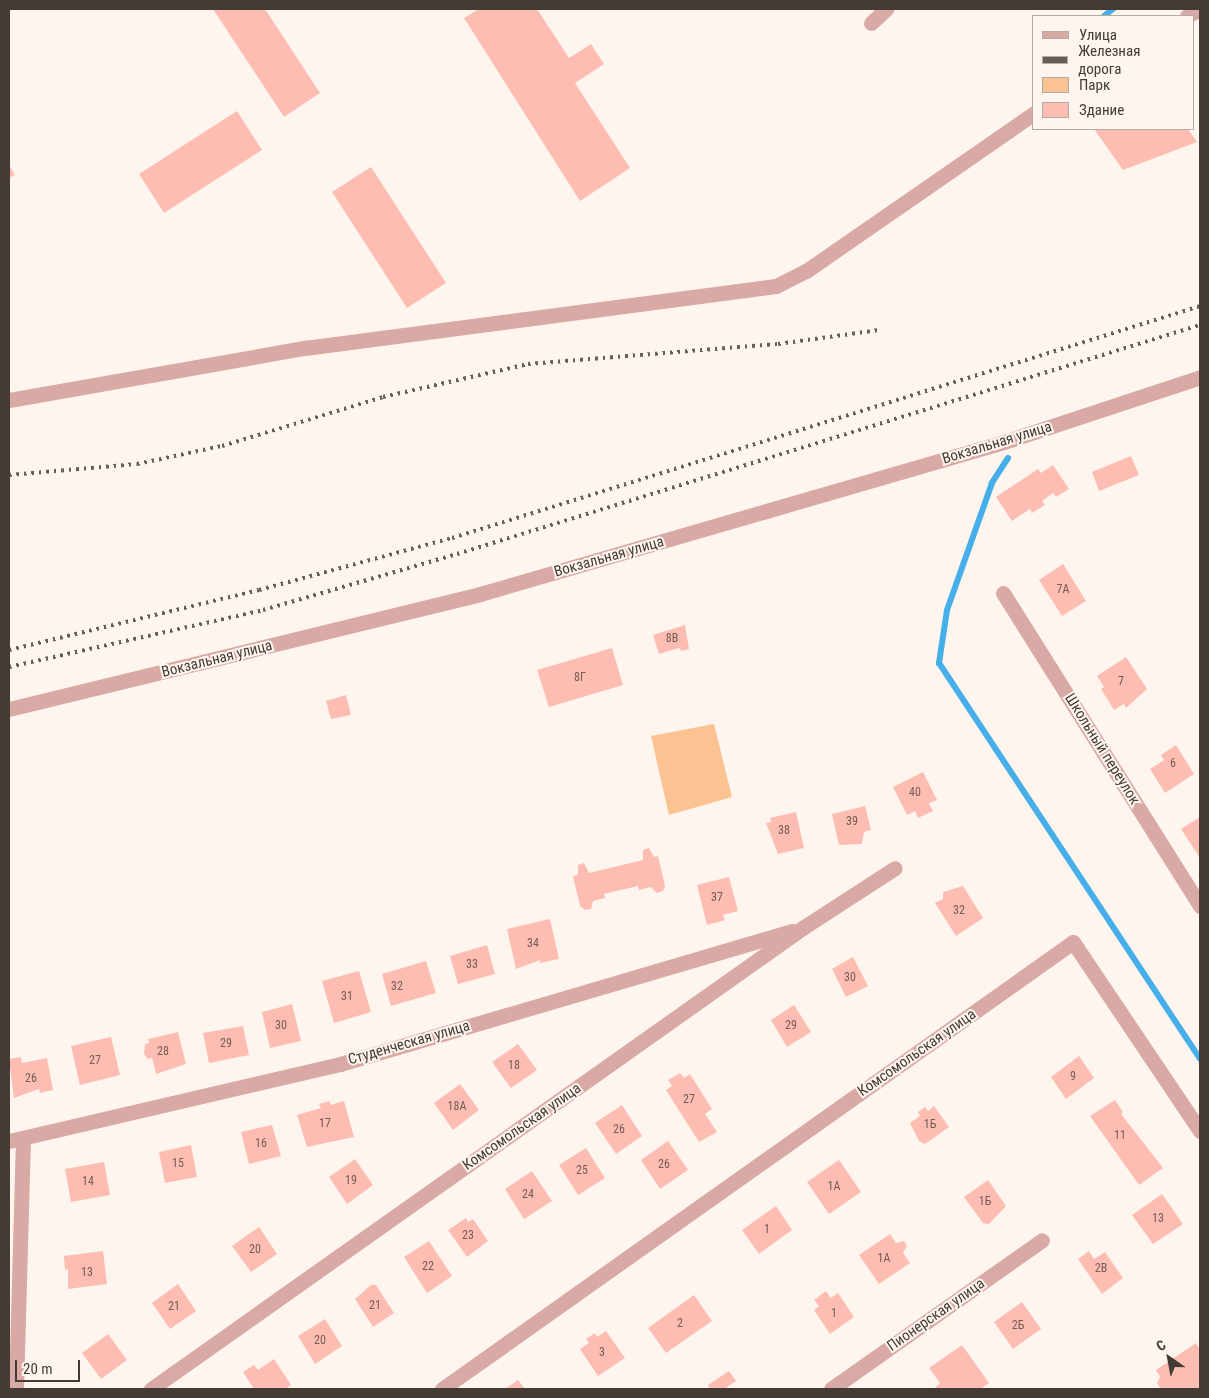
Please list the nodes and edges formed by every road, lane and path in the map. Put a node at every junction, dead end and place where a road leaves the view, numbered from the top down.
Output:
1 (886, 9) edge
2 (1200, 9) edge
3 (1189, 15) edge
4 (871, 23) dead end
5 (1032, 115) edge
6 (1200, 377) edge
7 (9, 400) edge
8 (1003, 593) dead end
9 (9, 708) edge
10 (895, 868) dead end
11 (1200, 906) edge
12 (804, 927) junction
13 (1200, 1130) edge
14 (16, 1139) edge
15 (1042, 1240) dead end
16 (16, 1389) edge
17 (151, 1389) edge
18 (442, 1389) edge
19 (831, 1389) edge

1 - 4 street
2 - 3 street
5 - 7 street
6 - 9 street, Вокзальная улица
8 - 11 street, Школьный переулок
10 - 12 street, Комсомольская улица
12 - 14 street, Студенческая улица
12 - 17 street, Комсомольская улица
13 - 18 street, Комсомольская улица
14 - 16 street
15 - 19 street, Пионерская улица

